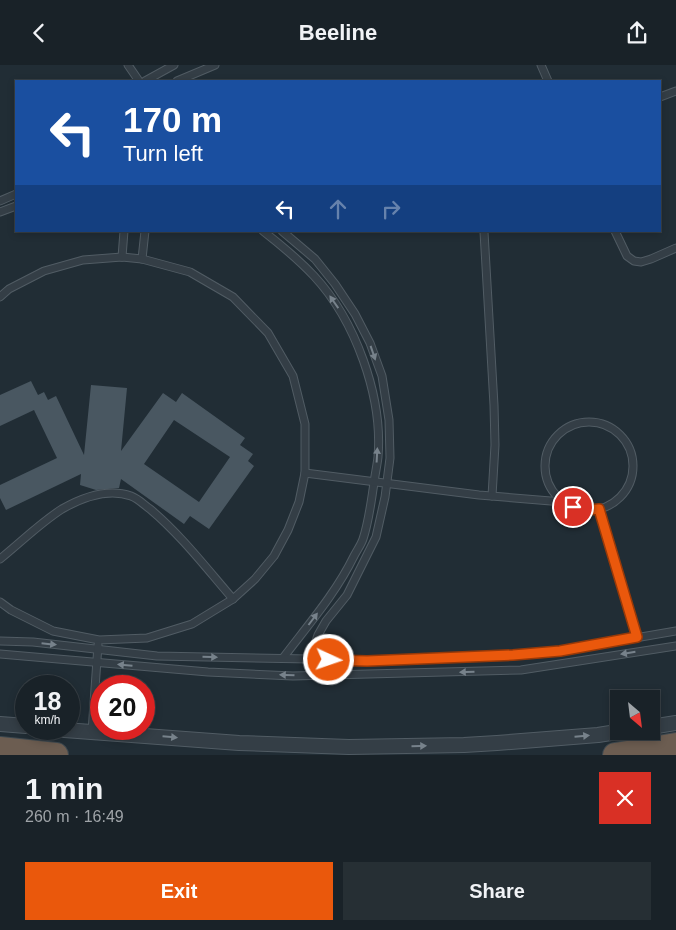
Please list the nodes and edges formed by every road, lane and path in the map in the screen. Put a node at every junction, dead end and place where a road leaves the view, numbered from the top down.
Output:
1 (128, 65) edge
2 (174, 65) edge
3 (215, 65) edge
4 (541, 65) edge
5 (138, 80) edge
6 (148, 80) edge
7 (179, 80) edge
8 (548, 80) edge
9 (676, 91) edge
10 (661, 97) edge
11 (15, 194) edge
12 (0, 201) edge
13 (15, 206) edge
14 (0, 212) edge
15 (124, 232) edge
16 (145, 232) edge
17 (264, 232) edge
18 (283, 232) edge
19 (484, 232) edge
20 (615, 232) edge
21 (676, 248) edge
22 (122, 257) junction
23 (142, 259) junction
24 (0, 297) edge
25 (305, 473) junction
26 (374, 481) junction
27 (387, 483) junction
28 (492, 496) junction
29 (564, 503) junction
30 (599, 509) junction
31 (0, 559) edge
32 (233, 599) junction
33 (0, 601) edge
34 (676, 631) edge
35 (637, 637) junction
36 (99, 640) junction
37 (0, 641) edge
38 (676, 646) edge
39 (97, 649) junction
40 (0, 654) edge
41 (283, 658) junction
42 (310, 659) junction
43 (96, 662) junction
44 (95, 675) edge
45 (676, 723) edge
46 (0, 724) edge
47 (15, 726) edge
48 (660, 726) edge
49 (610, 732) edge
50 (155, 737) edge
51 (676, 745) edge
52 (0, 749) edge
53 (56, 755) edge
54 (615, 755) edge

1 - 5 lane
2 - 6 lane
3 - 7 lane
4 - 8 lane
9 - 10 lane
11 - 12 lane
13 - 14 lane
15 - 22 lane
16 - 23 lane
26 -> 17 lane
18 -> 27 lane
19 - 28 lane
20 - 21 lane
22 - 23 lane
22 - 24 lane
23 - 25 lane
25 - 26 lane
25 - 32 lane
26 - 27 lane
41 -> 26 lane
27 - 28 lane
27 - 42 lane
28 - 29 lane
29 - 30 lane
29 - 30 lane
30 - 35 lane
31 - 32 lane
32 - 36 lane
33 - 36 lane
34 - 35 lane
35 - 42 lane
36 - 39 lane
37 -> 39 lane
38 -> 43 lane
39 -> 41 lane
39 - 43 lane
40 - 43 lane
41 - 42 lane
43 - 44 lane
45 - 48 street
46 - 47 street
50 -> 49 street
51 - 54 highway
52 - 53 highway

